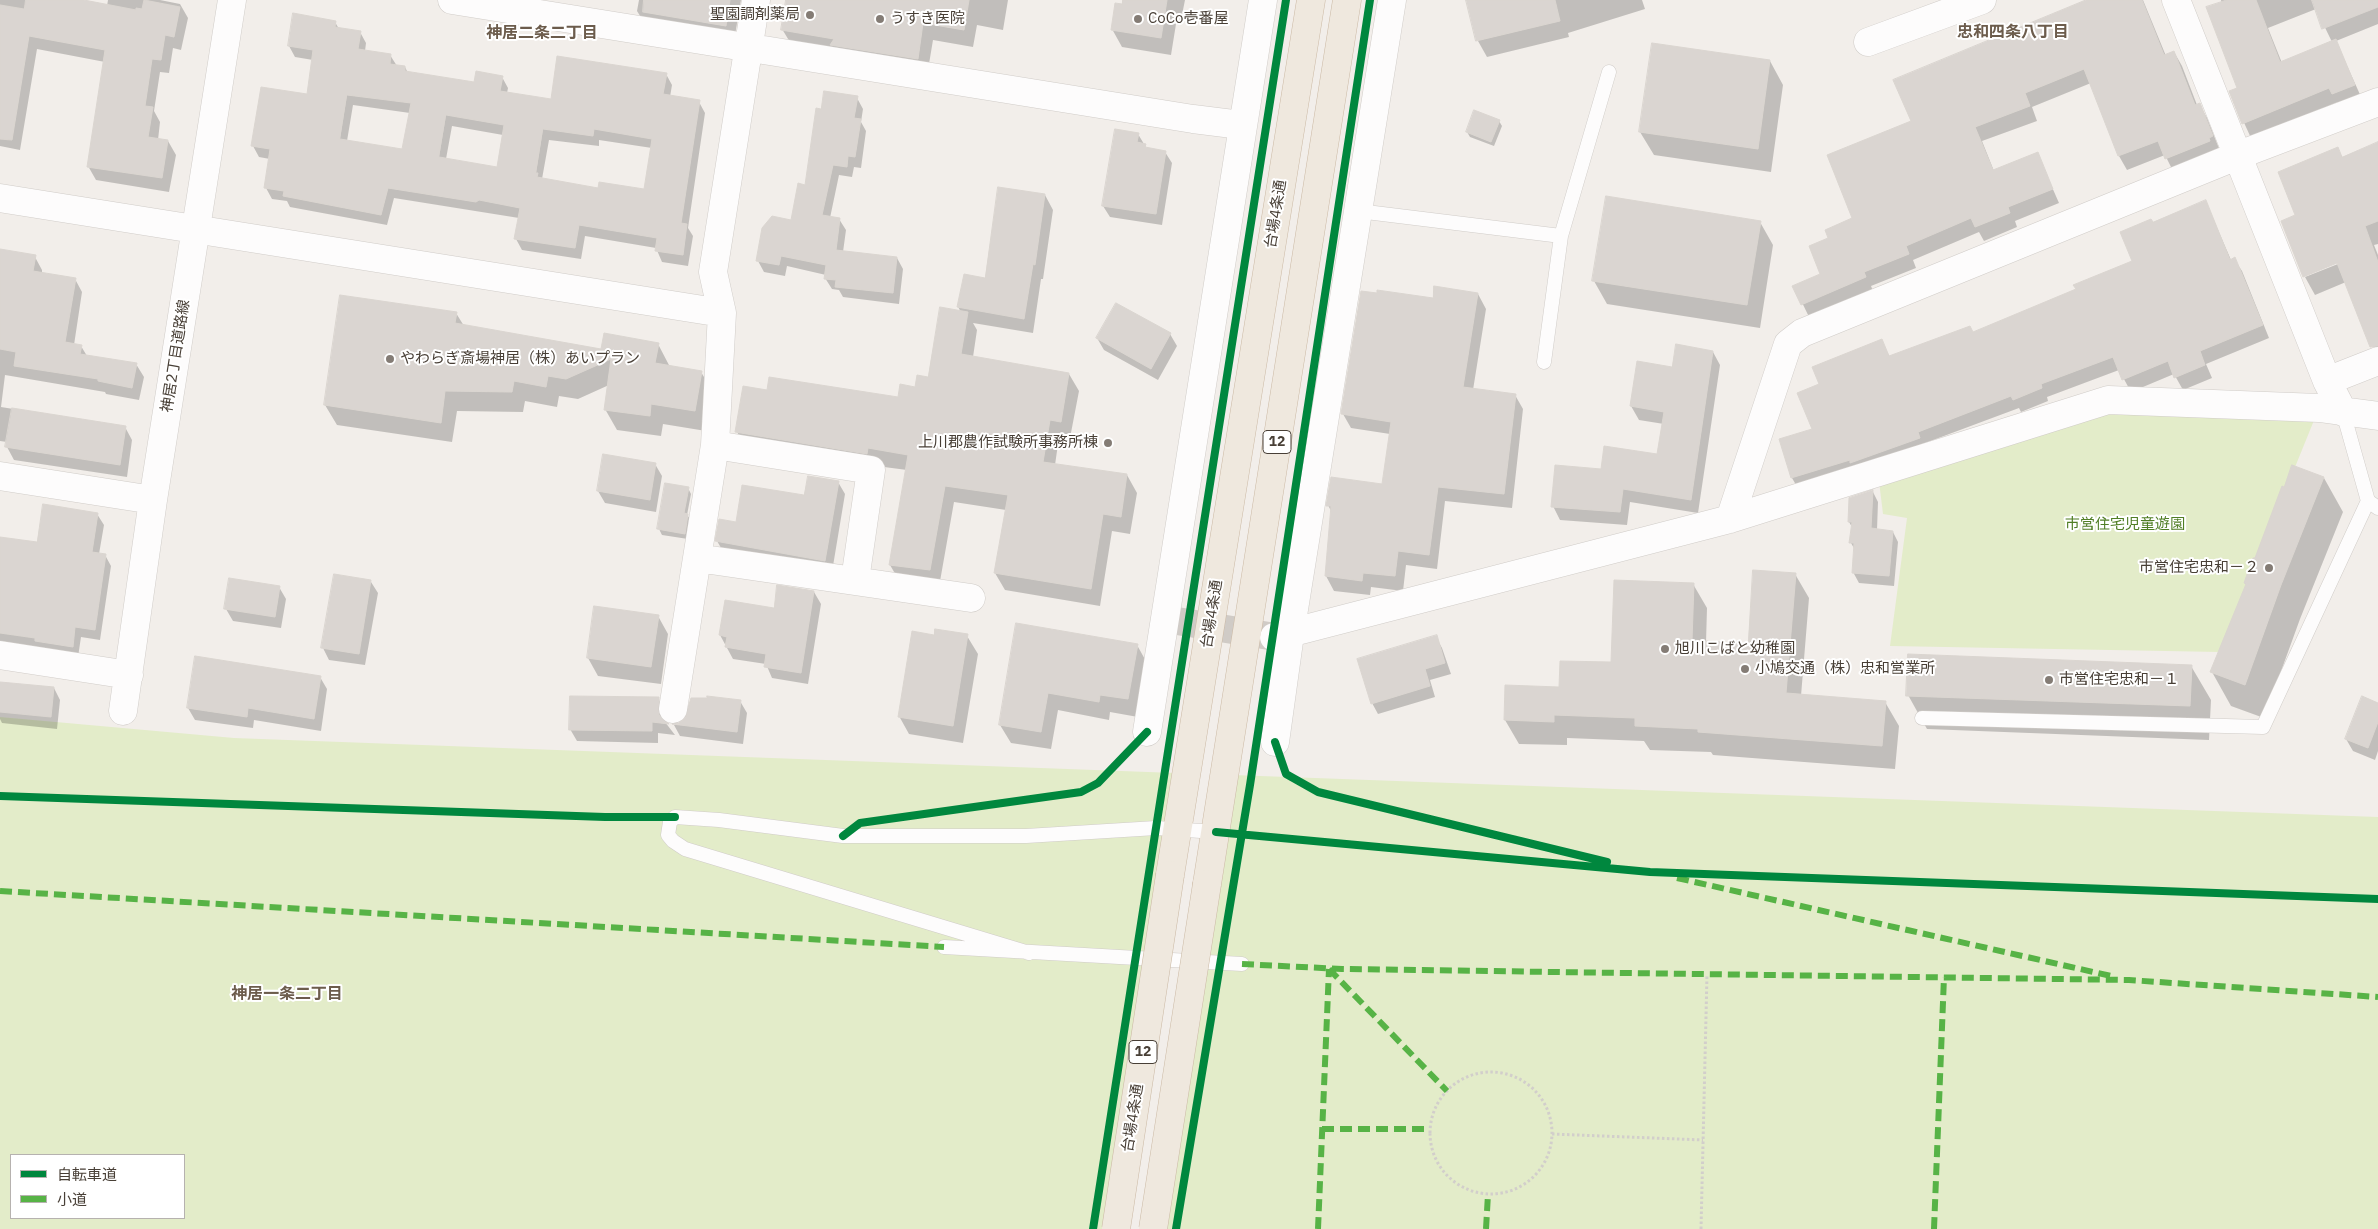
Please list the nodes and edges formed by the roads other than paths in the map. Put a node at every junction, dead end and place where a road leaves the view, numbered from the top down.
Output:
1 (232, 0) edge
2 (452, 0) edge
3 (756, 0) edge
4 (1262, 0) edge
5 (1311, 0) edge
6 (1347, 0) edge
7 (1392, 0) edge
8 (1982, 0) edge
9 (2176, 0) edge
10 (1868, 42) dead end
11 (749, 47) junction
12 (1609, 72) dead end
13 (2378, 102) edge
14 (1242, 125) junction
15 (2239, 155) junction
16 (0, 198) edge
17 (1358, 211) junction
18 (197, 228) junction
19 (1561, 236) junction
20 (722, 313) junction
21 (2378, 361) edge
22 (1544, 362) dead end
23 (2327, 381) junction
24 (2343, 412) junction
25 (2378, 416) edge
26 (715, 445) junction
27 (0, 476) edge
28 (153, 500) junction
29 (2373, 504) edge
30 (1730, 519) junction
31 (697, 558) junction
32 (855, 580) junction
33 (971, 598) dead end
34 (1282, 636) junction
35 (0, 655) edge
36 (129, 675) junction
37 (673, 709) dead end
38 (123, 711) dead end
39 (1922, 718) dead end
40 (1147, 732) dead end
41 (1275, 742) dead end
42 (1178, 830) junction
43 (1216, 832) junction
44 (944, 947) dead end
45 (1029, 953) junction
46 (1242, 964) dead end
47 (1116, 1229) edge
48 (1154, 1229) edge

1 - 18 street, 神居2丁目道路線
2 - 11 street
3 - 11 street
4 - 14 street
5 - 42 highway, 台場4条通 / 12
6 - 43 highway, 12
7 - 17 street
8 - 10 street
9 - 15 street
11 - 14 street
11 - 20 street
12 - 19 lane
13 - 15 street
14 - 40 street
15 - 23 street
15 - 30 street
16 - 18 street
17 - 19 lane
17 - 34 street
18 - 20 street
18 - 28 street, 神居2丁目道路線
19 - 22 lane
20 - 26 street
21 - 23 street
23 - 24 street
24 - 25 street
24 - 29 lane
24 - 30 street
26 - 31 street
26 - 32 street
27 - 28 street
28 - 36 street, 神居2丁目道路線
29 - 39 lane
30 - 34 street
31 - 32 street
31 - 37 street
32 - 33 street
34 - 41 street
35 - 36 street
36 - 38 street, 神居2丁目道路線
42 - 43 lane
42 - 45 lane
42 - 47 highway, 台場4条通 / 12, bridge
43 - 48 highway, 12, bridge
44 - 45 lane
45 - 46 lane

